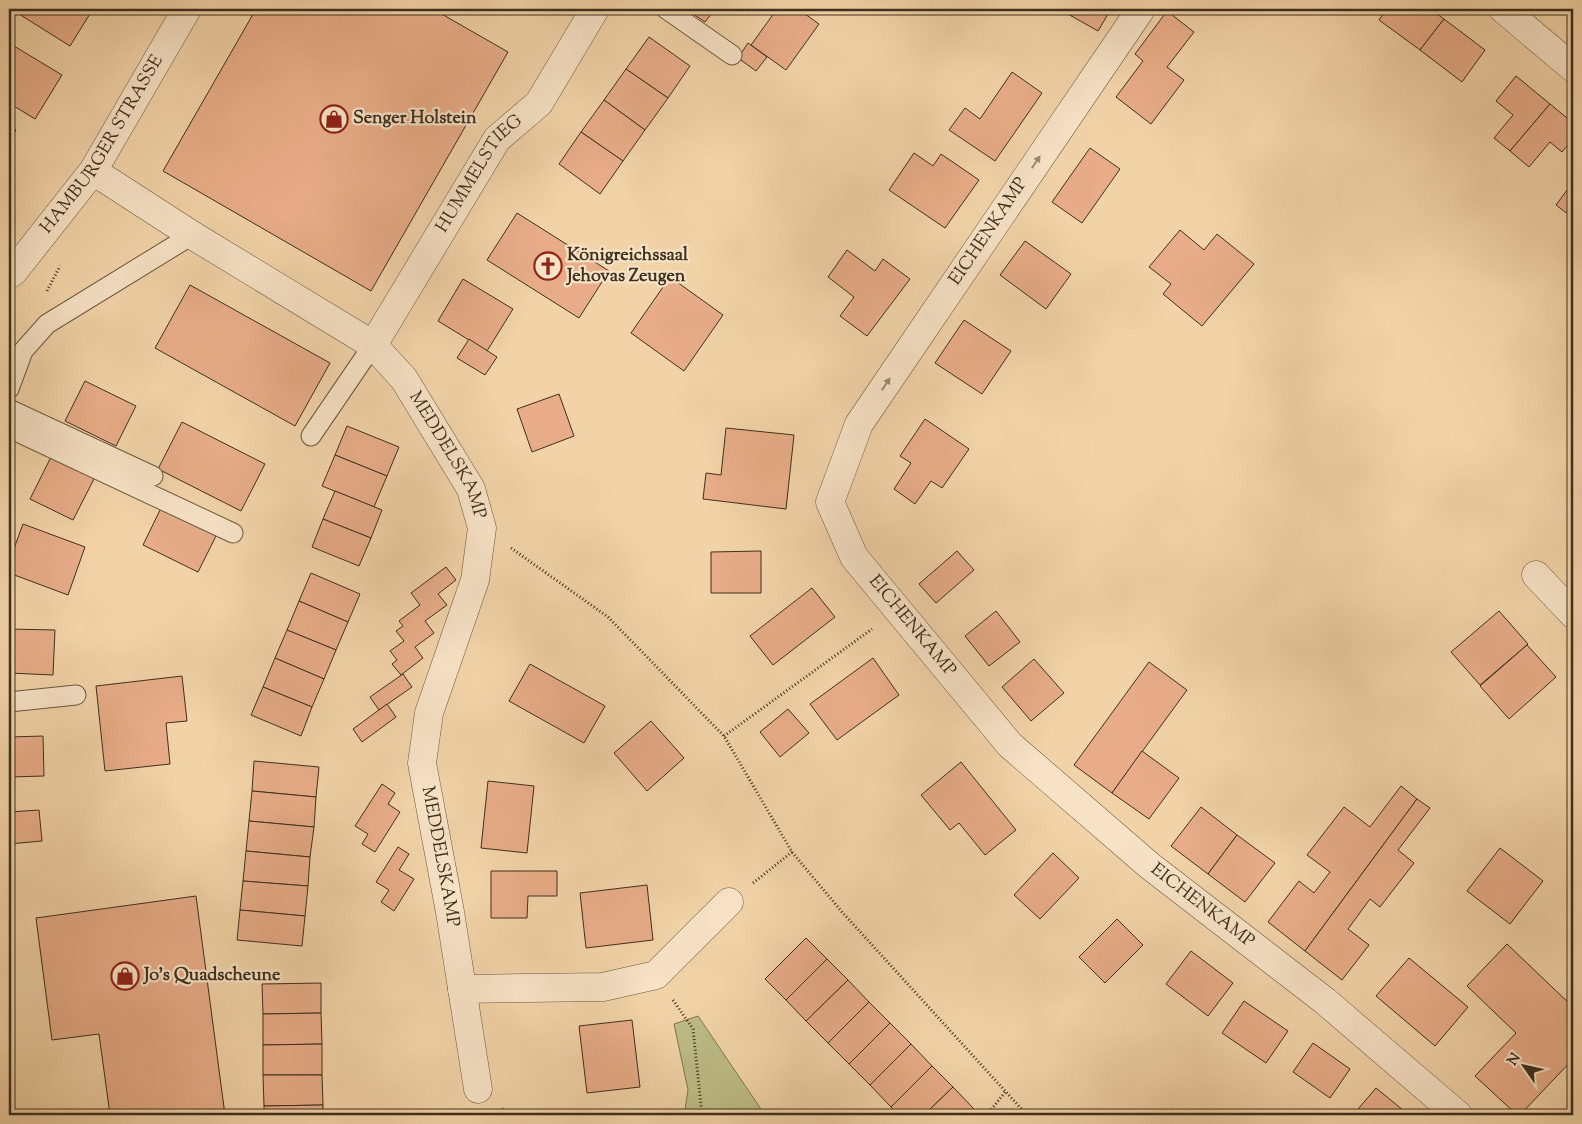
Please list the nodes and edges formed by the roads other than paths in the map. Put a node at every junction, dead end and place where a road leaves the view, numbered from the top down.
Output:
1 (188, 9) edge
2 (595, 9) edge
3 (666, 9) edge
4 (1141, 9) edge
5 (1503, 9) edge
6 (732, 56) dead end
7 (1573, 68) edge
8 (93, 171) junction
9 (192, 235) junction
10 (9, 275) edge
11 (373, 344) junction
12 (9, 389) edge
13 (9, 409) edge
14 (9, 428) edge
15 (310, 436) dead end
16 (153, 476) dead end
17 (233, 533) dead end
18 (1536, 575) dead end
19 (1573, 614) edge
20 (76, 694) dead end
21 (9, 702) edge
22 (729, 902) road end
23 (462, 989) junction
24 (478, 1089) dead end
25 (1458, 1115) edge

1 - 8 street, HAMBURGER STRASSE
2 - 11 street, HUMMELSTIEG
3 - 6 lane
25 -> 4 street, EICHENKAMP
5 - 7 street
8 - 9 street, MEDDELSKAMP
8 - 10 street, HAMBURGER STRASSE
9 - 11 street, MEDDELSKAMP
9 - 12 lane
11 - 15 lane
11 - 23 street, MEDDELSKAMP
13 - 16 lane
14 - 17 lane
18 - 19 street
20 - 21 lane
22 - 23 street
23 - 24 street, MEDDELSKAMP

